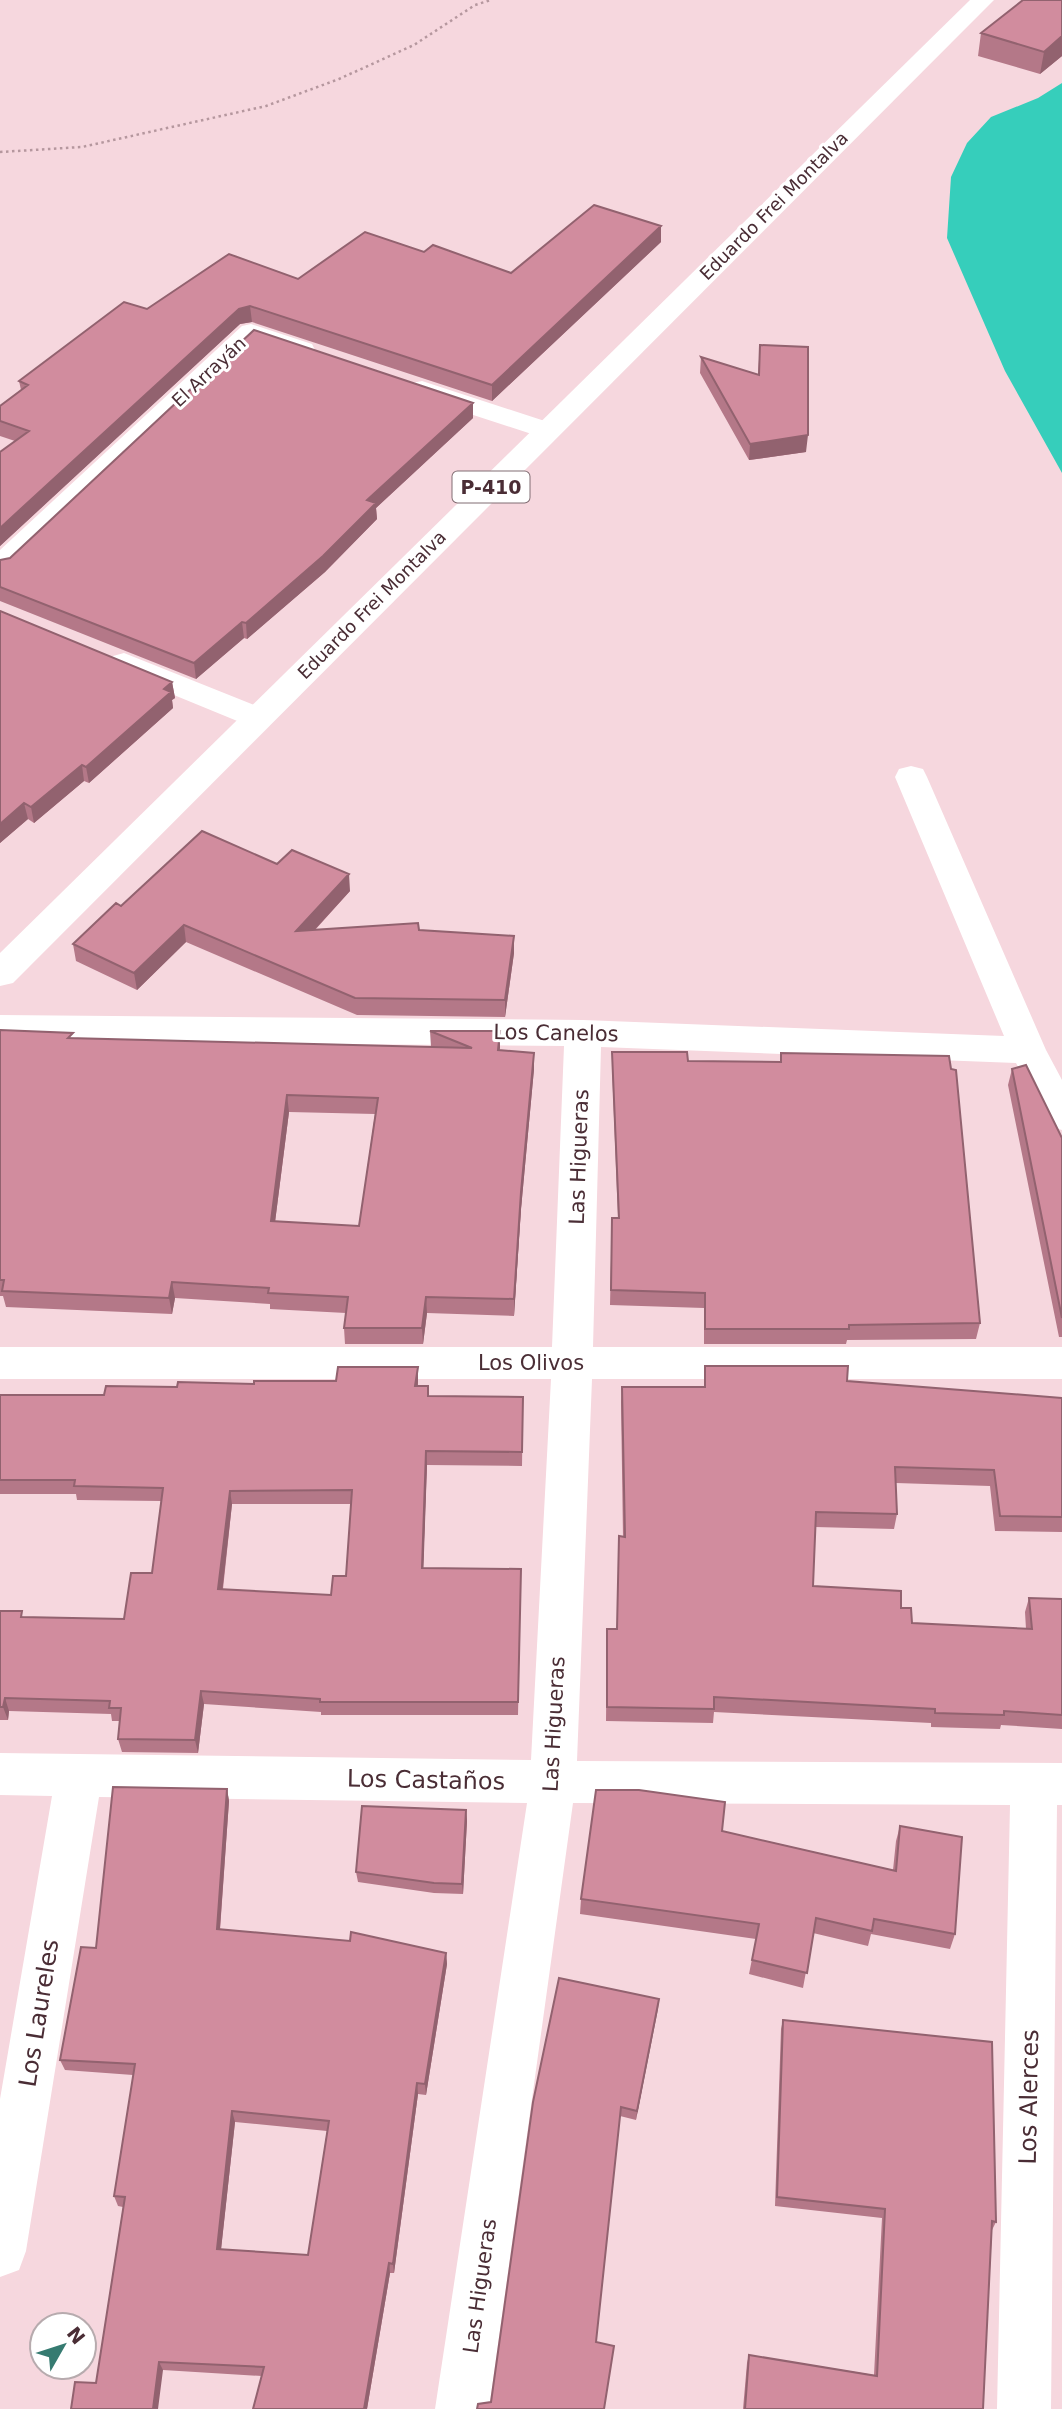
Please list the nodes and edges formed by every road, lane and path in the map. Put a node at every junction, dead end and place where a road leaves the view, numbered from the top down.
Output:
1 (491, 0) edge
2 (983, 0) edge
3 (0, 152) edge
4 (328, 358) edge
5 (392, 380) edge
6 (547, 431) junction
7 (0, 566) edge
8 (103, 654) edge
9 (258, 718) junction
10 (911, 777) dead end
11 (0, 974) edge
12 (0, 1028) edge
13 (583, 1033) junction
14 (1028, 1050) junction
15 (1062, 1116) edge
16 (0, 1363) edge
17 (572, 1363) junction
18 (1062, 1363) edge
19 (0, 1774) edge
20 (79, 1776) junction
21 (553, 1782) junction
22 (1048, 1784) edge
23 (0, 2251) edge
24 (462, 2409) edge
25 (1024, 2409) edge

1 - 3 path
2 - 6 street, Eduardo Frei Montalva / P-410
4 - 7 street, El Arrayán
5 - 6 street
6 - 9 street, Eduardo Frei Montalva / P-410
8 - 9 street
9 - 11 street, Eduardo Frei Montalva / P-410
10 - 14 street
12 - 13 street, Los Canelos
13 - 14 street, Los Canelos
13 - 17 street, Las Higueras
14 - 15 street
16 - 17 street, Los Olivos
17 - 18 street, Los Olivos
17 - 21 street, Las Higueras
19 - 20 street, Los Castaños
20 - 21 street, Los Castaños
20 - 23 street, Los Laureles
21 - 22 street, Los Castaños
21 - 24 street, Las Higueras
22 - 25 street, Los Alerces

